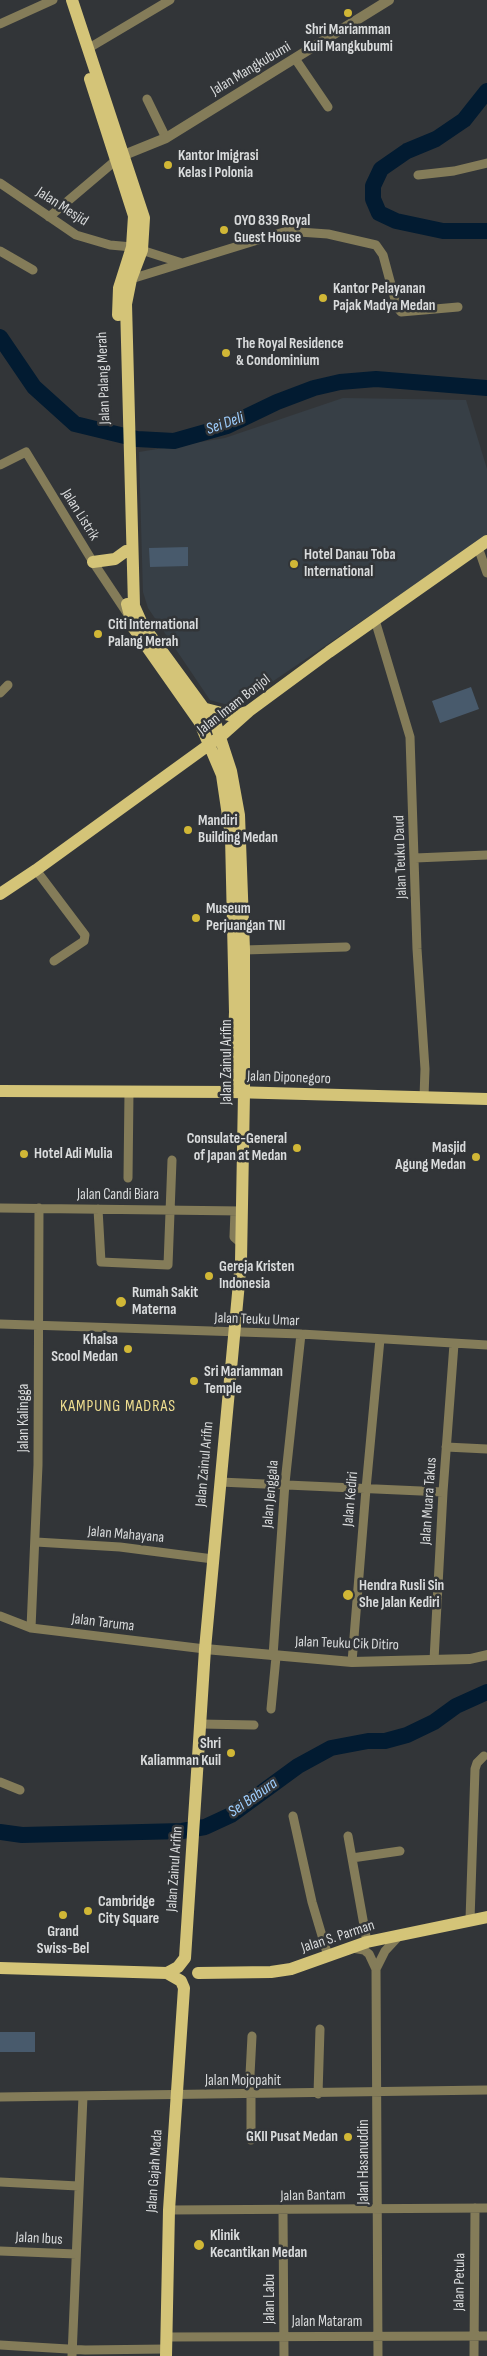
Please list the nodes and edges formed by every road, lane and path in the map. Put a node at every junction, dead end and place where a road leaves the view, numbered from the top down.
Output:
1 (53, 0) edge
2 (66, 0) edge
3 (72, 0) edge
4 (170, 0) edge
5 (389, 0) edge
6 (0, 24) edge
7 (89, 48) junction
8 (296, 60) junction
9 (147, 99) dead end
10 (328, 107) dead end
11 (166, 138) junction
12 (119, 158) junction
13 (487, 163) edge
14 (418, 175) dead end
15 (0, 183) edge
16 (49, 217) junction
17 (137, 248) junction
18 (0, 251) edge
19 (182, 263) junction
20 (33, 270) dead end
21 (131, 279) junction
22 (458, 307) dead end
23 (125, 397) junction
24 (0, 465) edge
25 (126, 473) junction
26 (483, 544) edge
27 (126, 551) junction
28 (93, 562) junction
29 (487, 573) edge
30 (128, 615) junction
31 (375, 620) junction
32 (8, 685) dead end
33 (0, 693) edge
34 (206, 709) junction
35 (249, 711) junction
36 (221, 736) junction
37 (210, 744) junction
38 (487, 855) edge
39 (415, 858) junction
40 (36, 870) junction
41 (0, 894) edge
42 (238, 929) junction
43 (346, 947) dead end
44 (244, 950) junction
45 (54, 961) dead end
46 (0, 1091) edge
47 (129, 1092) junction
48 (238, 1093) junction
49 (424, 1097) junction
50 (487, 1099) edge
51 (172, 1160) dead end
52 (128, 1178) dead end
53 (0, 1208) edge
54 (39, 1208) junction
55 (98, 1209) junction
56 (171, 1210) junction
57 (239, 1211) junction
58 (0, 1324) edge
59 (39, 1325) junction
60 (234, 1333) junction
61 (301, 1334) junction
62 (380, 1339) junction
63 (454, 1344) junction
64 (487, 1345) edge
65 (446, 1446) junction
66 (487, 1449) edge
67 (220, 1482) junction
68 (285, 1483) junction
69 (366, 1488) junction
70 (443, 1492) junction
71 (36, 1542) junction
72 (213, 1559) junction
73 (0, 1616) edge
74 (31, 1628) junction
75 (205, 1649) junction
76 (487, 1655) edge
77 (275, 1657) junction
78 (434, 1660) junction
79 (352, 1662) junction
80 (271, 1709) dead end
81 (200, 1724) junction
82 (254, 1725) dead end
83 (484, 1756) dead end
84 (0, 1782) edge
85 (20, 1790) dead end
86 (293, 1816) dead end
87 (348, 1836) dead end
88 (400, 1851) dead end
89 (352, 1858) junction
90 (487, 1917) edge
91 (470, 1920) junction
92 (401, 1935) junction
93 (367, 1942) junction
94 (348, 1948) junction
95 (328, 1956) junction
96 (185, 1958) junction
97 (0, 1968) edge
98 (376, 1969) junction
99 (167, 1973) junction
100 (198, 1974) junction
101 (184, 1988) junction
102 (320, 2030) dead end
103 (252, 2036) dead end
104 (487, 2090) edge
105 (378, 2092) junction
106 (250, 2094) junction
107 (318, 2094) junction
108 (177, 2095) junction
109 (83, 2096) junction
110 (0, 2097) edge
111 (252, 2140) dead end
112 (0, 2182) edge
113 (78, 2186) junction
114 (475, 2208) junction
115 (487, 2208) edge
116 (378, 2209) junction
117 (169, 2210) junction
118 (283, 2211) junction
119 (0, 2251) edge
120 (76, 2254) junction
121 (284, 2336) junction
122 (378, 2336) junction
123 (487, 2336) edge
124 (474, 2337) junction
125 (0, 2345) edge
126 (166, 2347) edge
127 (72, 2352) edge
128 (284, 2356) edge
129 (378, 2356) edge
130 (474, 2356) edge

1 - 6 street
2 - 12 main road, Jalan Palang Merah
3 - 7 main road, Jalan Palang Merah
4 - 7 street
5 - 8 street, Jalan Mangkubumi
7 - 12 main road, Jalan Palang Merah
8 - 10 street
8 - 11 street, Jalan Mangkubumi
9 - 11 street
11 - 12 street, Jalan Mangkubumi
12 - 16 street
12 - 17 main road, Jalan Palang Merah
13 - 14 street
15 - 16 street, Jalan Mesjid
16 - 17 street, Jalan Mesjid
17 - 19 street, Jalan Mesjid
17 - 21 main road, Jalan Palang Merah
17 - 23 main road, Jalan Palang Merah
18 - 20 street
19 - 21 street
19 - 22 street
21 - 23 main road, Jalan Palang Merah
23 - 25 main road, Jalan Palang Merah
24 - 28 street, Jalan Listrik
25 - 27 main road, Jalan Palang Merah
25 - 34 main road, Jalan Palang Merah
26 - 29 street
26 - 31 main road, Jalan Imam Bonjol
27 - 28 main road
27 - 30 main road, Jalan Palang Merah
28 - 30 street, Jalan Listrik
30 - 37 main road, Jalan Palang Merah
31 - 35 main road, Jalan Imam Bonjol
31 - 39 street, Jalan Teuku Daud
32 - 33 street
34 - 35 main road
34 - 36 main road, Jalan Palang Merah
35 - 36 main road, Jalan Imam Bonjol
36 - 37 main road, Jalan Imam Bonjol
36 - 42 main road, Jalan Zainul Arifin
37 - 40 main road, Jalan Imam Bonjol
37 - 42 main road, Jalan Zainul Arifin
38 - 39 street
39 - 49 street, Jalan Teuku Daud
40 - 41 main road, Jalan Imam Bonjol
40 - 45 street
42 - 44 main road, Jalan Zainul Arifin
42 - 48 main road, Jalan Zainul Arifin
43 - 44 street
44 - 48 main road, Jalan Zainul Arifin
46 - 47 main road, Jalan Diponegoro
47 - 48 main road, Jalan Diponegoro
47 - 52 street
48 - 49 main road, Jalan Diponegoro
48 - 57 main road, Jalan Zainul Arifin
49 - 50 main road, Jalan Diponegoro
51 - 56 street
53 - 54 street, Jalan Candi Biara
54 - 55 street, Jalan Candi Biara
54 - 59 street, Jalan Kalingga
55 - 56 street, Jalan Candi Biara
55 - 56 street
56 - 57 street, Jalan Candi Biara
57 - 60 main road, Jalan Zainul Arifin
58 - 59 street, Jalan Teuku Umar
59 - 60 street, Jalan Teuku Umar
59 - 71 street, Jalan Kalingga
60 - 61 street, Jalan Teuku Umar
60 - 67 main road, Jalan Zainul Arifin
61 - 62 street, Jalan Teuku Umar
61 - 68 street, Jalan Jenggala
62 - 63 street, Jalan Teuku Umar
62 - 69 street, Jalan Kediri
63 - 64 street, Jalan Teuku Umar
63 - 65 street, Jalan Muara Takus
65 - 66 street
65 - 70 street, Jalan Muara Takus
67 - 68 street
67 - 72 main road, Jalan Zainul Arifin
68 - 69 street
68 - 77 street, Jalan Jenggala
69 - 70 street
69 - 79 street, Jalan Kediri
70 - 78 street, Jalan Muara Takus
71 - 72 street, Jalan Mahayana
71 - 74 street, Jalan Kalingga
72 - 75 main road, Jalan Zainul Arifin
73 - 74 street, Jalan Taruma
74 - 75 street, Jalan Taruma
75 - 77 street, Jalan Teuku Cik Ditiro
75 - 81 main road, Jalan Zainul Arifin
76 - 78 street, Jalan Teuku Cik Ditiro
77 - 79 street, Jalan Teuku Cik Ditiro
77 - 80 street, Jalan Jenggala
78 - 79 street, Jalan Teuku Cik Ditiro
81 - 82 street
81 - 96 main road, Jalan Zainul Arifin
83 - 91 street
84 - 85 street
86 - 95 street
87 - 89 street
88 - 89 street
89 - 93 street
90 - 91 main road, Jalan S. Parman
91 - 92 main road, Jalan S. Parman
92 - 93 main road, Jalan S. Parman
92 - 98 street
93 - 94 main road, Jalan S. Parman
94 - 95 main road, Jalan S. Parman
94 - 98 street
95 - 100 main road, Jalan S. Parman
96 - 99 main road
96 - 100 main road
97 - 99 main road
98 - 105 street, Jalan Hasanuddin
99 - 101 main road
100 - 101 main road
101 - 108 main road, Jalan Gajah Mada
102 - 107 street
103 - 106 street
104 - 105 street, Jalan Mojopahit
105 - 107 street, Jalan Mojopahit
105 - 116 street, Jalan Hasanuddin
106 - 107 street, Jalan Mojopahit
106 - 108 street, Jalan Mojopahit
106 - 111 street
108 - 109 street, Jalan Mojopahit
108 - 117 main road, Jalan Gajah Mada
109 - 110 street, Jalan Mojopahit
109 - 113 street
112 - 113 street
113 - 120 street
114 - 115 street, Jalan Bantam
114 - 116 street, Jalan Bantam
114 - 124 street, Jalan Petula
116 - 118 street, Jalan Bantam
116 - 122 street, Jalan Hasanuddin
117 - 118 street, Jalan Bantam
117 - 126 main road, Jalan Gajah Mada
118 - 121 street, Jalan Labu
119 - 120 street, Jalan Ibus
120 - 127 street
121 - 122 street, Jalan Mataram
121 - 126 street, Jalan Mataram
121 - 128 street, Jalan Labu
122 - 124 street, Jalan Mataram
122 - 129 street, Jalan Hasanuddin
123 - 124 street, Jalan Mataram
124 - 130 street, Jalan Petula
125 - 127 street, Jalan Mataram
126 - 127 street, Jalan Mataram

